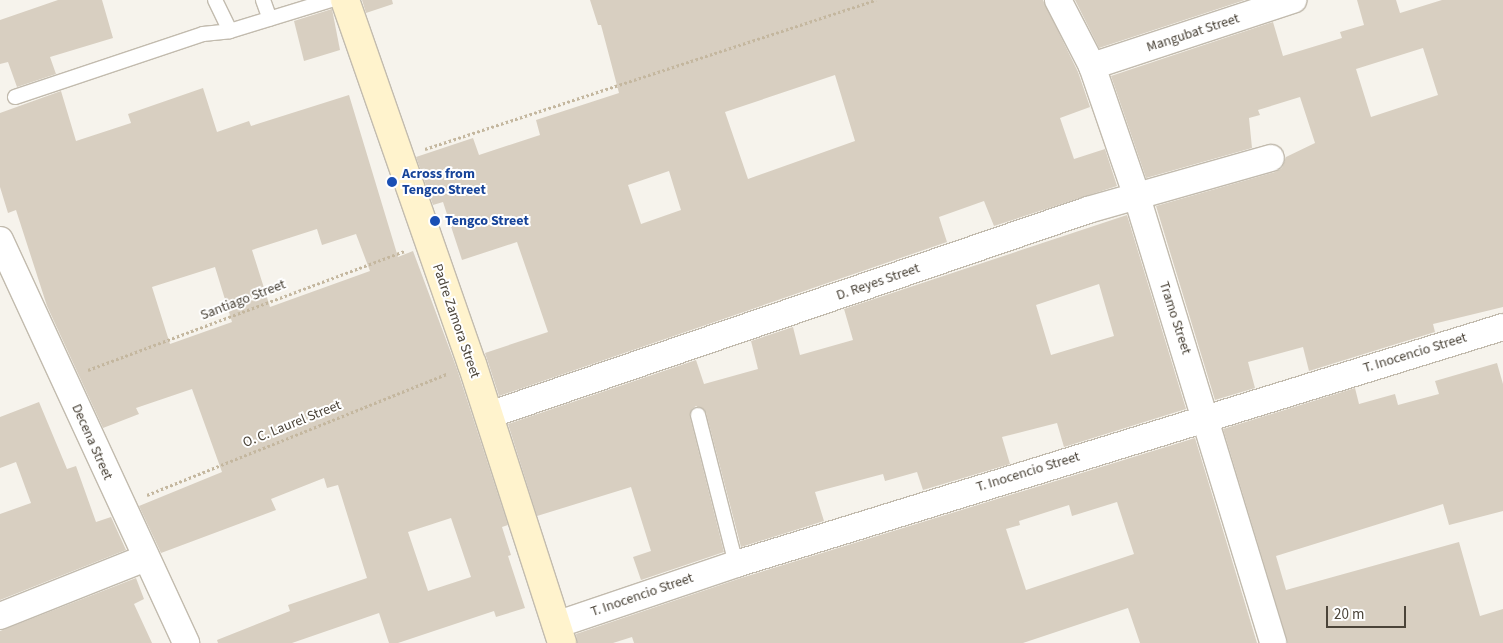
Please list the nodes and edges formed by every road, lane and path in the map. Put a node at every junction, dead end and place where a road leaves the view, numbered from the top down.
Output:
1 (215, 0) edge
2 (263, 0) edge
3 (331, 0) edge
4 (345, 0) edge
5 (876, 0) edge
6 (1058, 0) edge
7 (1293, 0) edge
8 (270, 19) junction
9 (230, 32) junction
10 (1092, 66) junction
11 (15, 98) dead end
12 (398, 157) junction
13 (1271, 158) dead end
14 (1137, 196) junction
15 (0, 240) edge
16 (429, 242) junction
17 (1503, 327) edge
18 (472, 364) junction
19 (64, 379) junction
20 (488, 415) junction
21 (698, 415) dead end
22 (1206, 417) junction
23 (121, 505) junction
24 (146, 558) junction
25 (736, 564) junction
26 (0, 616) edge
27 (559, 634) edge
28 (186, 643) edge
29 (1273, 643) edge

1 - 9 lane
2 - 8 lane
3 - 8 lane
4 - 12 street, Padre Zamora Street
5 - 12 path
6 - 10 street, Tramo Street
7 - 10 street, Mangubat Street
8 - 9 lane
9 - 11 lane
10 - 14 street, Tramo Street
12 - 16 street, Padre Zamora Street
13 - 14 street, D. Reyes Street
14 - 20 street, D. Reyes Street
14 - 22 street, Tramo Street
15 - 19 street, Decena Street
16 - 18 street, Padre Zamora Street
16 - 19 path, Santiago Street
17 - 22 street, T. Inocencio Street
18 - 20 street, Padre Zamora Street
18 - 23 path, O. C. Laurel Street
19 - 23 street, Decena Street
20 - 27 street, Padre Zamora Street
21 - 25 lane
22 - 25 street, T. Inocencio Street
22 - 29 street, Tramo Street
23 - 24 street, Decena Street
24 - 26 street
24 - 28 street, Decena Street
25 - 27 street, T. Inocencio Street

